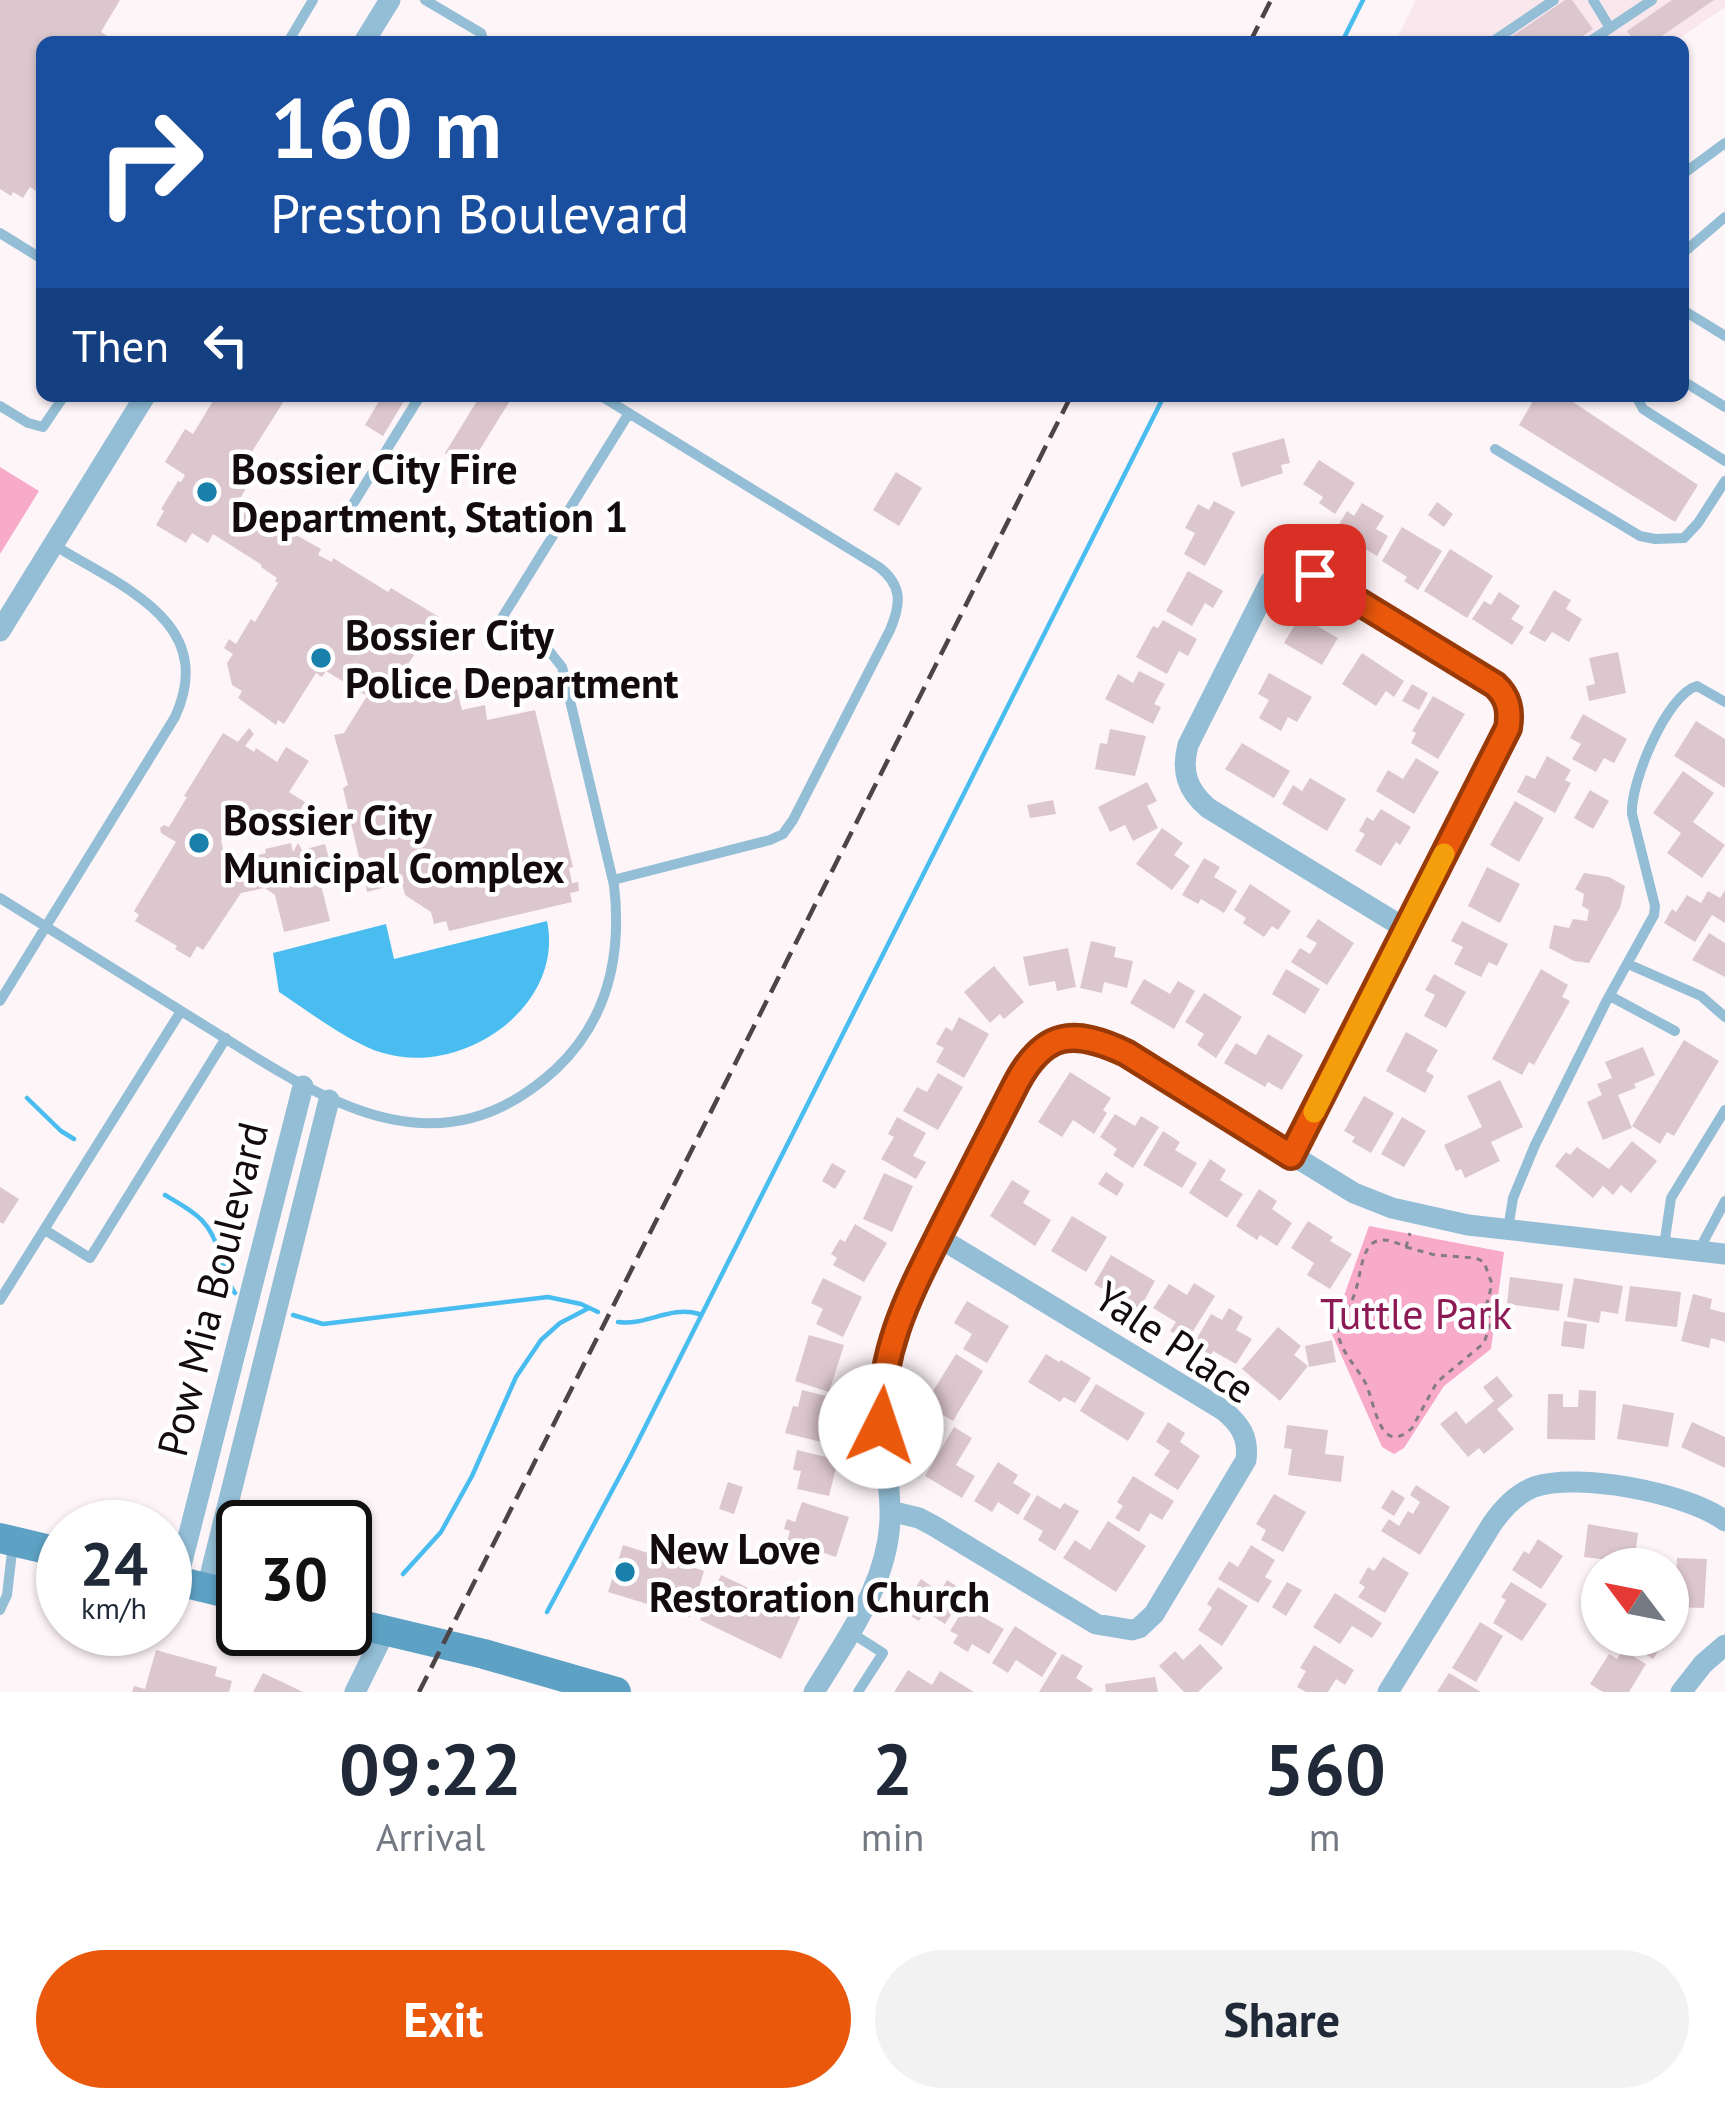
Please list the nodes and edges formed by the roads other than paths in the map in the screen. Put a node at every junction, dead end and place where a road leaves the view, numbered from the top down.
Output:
1 (313, 0) edge
2 (390, 0) edge
3 (425, 0) edge
4 (1554, 0) edge
5 (1593, 0) edge
6 (1652, 0) edge
7 (1610, 28) junction
8 (292, 36) edge
9 (368, 36) edge
10 (482, 36) edge
11 (1501, 36) edge
12 (1598, 36) edge
13 (1725, 143) edge
14 (1689, 170) edge
15 (1725, 217) edge
16 (0, 233) edge
17 (1689, 248) edge
18 (36, 255) edge
19 (1689, 314) edge
20 (1725, 336) edge
21 (1689, 385) edge
22 (60, 402) edge
23 (142, 402) edge
24 (416, 402) edge
25 (611, 402) edge
26 (1639, 402) edge
27 (0, 406) edge
28 (1725, 407) edge
29 (629, 413) junction
30 (1495, 449) dead end
31 (1725, 461) edge
32 (1725, 481) edge
33 (343, 520) dead end
34 (53, 545) junction
35 (0, 631) edge
36 (1725, 703) edge
37 (613, 880) junction
38 (0, 898) edge
39 (46, 926) junction
40 (1406, 929) junction
41 (1628, 964) junction
42 (1610, 996) junction
43 (0, 1001) edge
44 (181, 1011) junction
45 (1725, 1018) edge
46 (1676, 1031) dead end
47 (226, 1038) junction
48 (303, 1086) junction
49 (329, 1100) junction
50 (1725, 1110) edge
51 (1291, 1156) junction
52 (1725, 1201) edge
53 (1508, 1229) junction
54 (45, 1231) junction
55 (938, 1237) junction
56 (266, 1238) junction
57 (292, 1245) junction
58 (1664, 1246) junction
59 (1699, 1250) junction
60 (1725, 1254) edge
61 (0, 1300) edge
62 (890, 1511) junction
63 (1725, 1521) edge
64 (6, 1540) edge
65 (192, 1545) edge
66 (36, 1547) edge
67 (192, 1554) edge
68 (0, 1610) edge
69 (372, 1627) edge
70 (385, 1630) junction
71 (850, 1632) junction
72 (1725, 1645) edge
73 (355, 1692) edge
74 (616, 1692) edge
75 (814, 1692) edge
76 (858, 1692) edge
77 (1388, 1692) edge
78 (1681, 1692) edge

1 - 8 lane
2 - 9 street
3 - 10 lane
4 - 11 lane
5 - 7 lane
6 - 7 lane
7 - 12 lane
13 - 14 lane
15 - 17 lane
16 - 18 lane
19 - 20 lane
21 - 28 lane
22 - 27 lane
23 - 34 street
24 - 33 lane
25 - 29 lane
26 - 31 lane
29 - 37 lane
29 - 37 lane
30 - 32 lane
34 - 35 street
34 - 39 lane
36 - 41 lane
37 - 49 lane
38 - 39 lane
39 - 43 lane
39 - 44 lane
40 - 40 street
40 - 51 street
41 - 42 lane
41 - 45 lane
42 - 46 lane
42 - 53 lane
44 - 47 lane
44 - 54 lane
47 - 48 lane
47 - 54 lane
48 - 49 lane
48 - 56 street, Pow Mia Boulevard
49 - 57 street, Pow Mia Boulevard
50 - 58 lane
51 - 53 street
51 - 55 street
52 - 59 lane
53 - 58 street
54 - 61 lane
55 - 62 street
55 - 62 street, Yale Place
56 - 57 lane
56 - 65 street, Pow Mia Boulevard
57 - 67 street, Pow Mia Boulevard
58 - 59 street
59 - 60 street
62 - 71 street
63 - 77 street
64 - 66 main road
64 - 68 lane
69 - 70 main road
70 - 73 street
70 - 74 main road
71 - 75 street
71 - 76 lane
72 - 78 street

